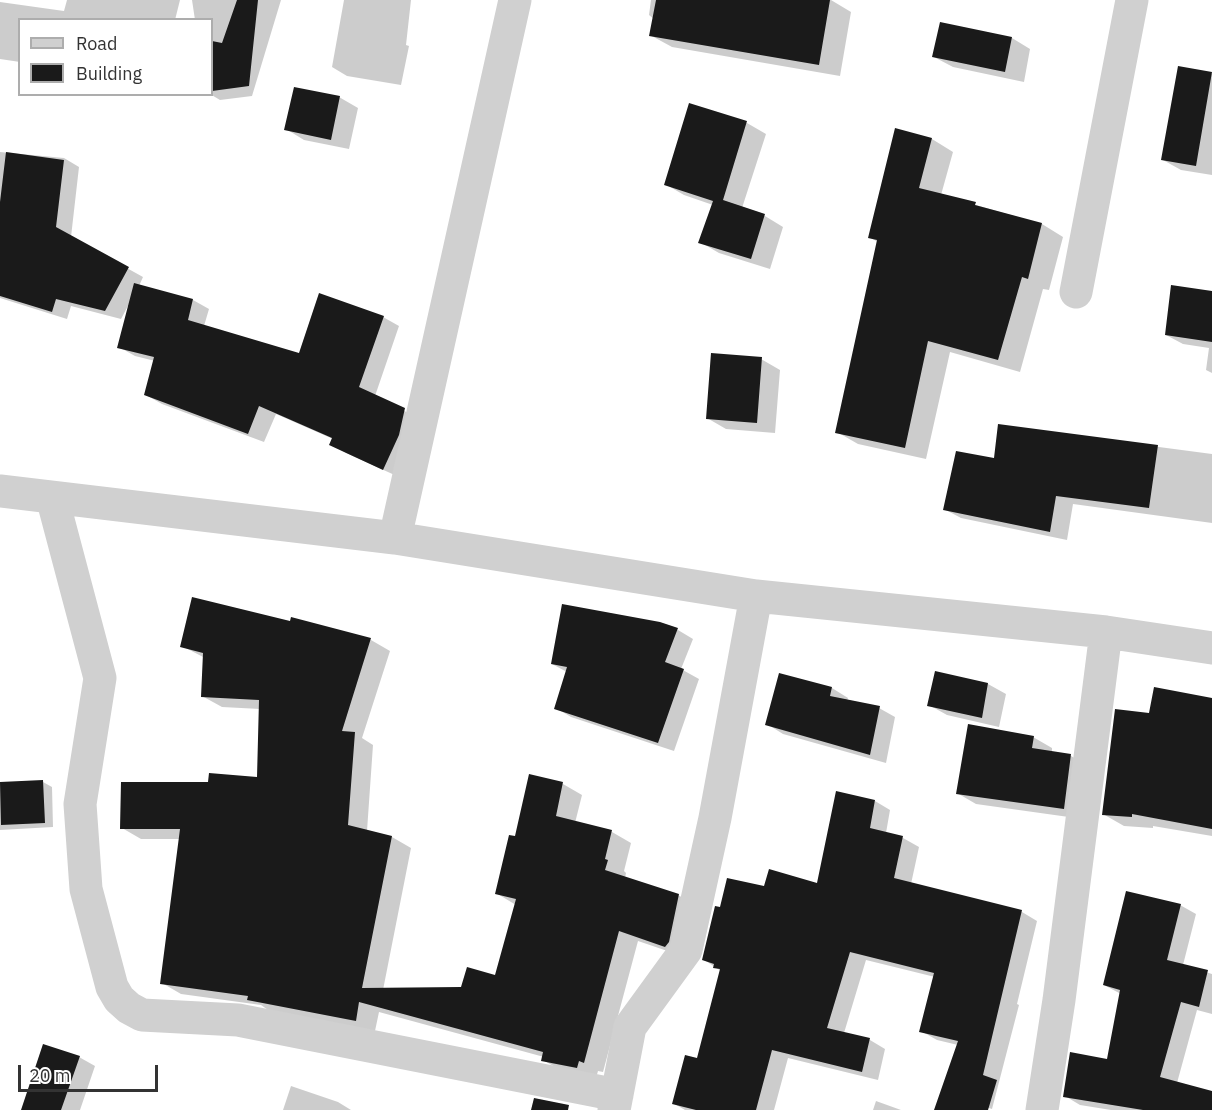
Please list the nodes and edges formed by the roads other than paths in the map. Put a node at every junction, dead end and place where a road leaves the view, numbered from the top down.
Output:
1 (515, 0) edge
2 (1132, 0) edge
3 (1076, 292) dead end
4 (0, 491) edge
5 (52, 497) junction
6 (395, 538) junction
7 (756, 596) junction
8 (1106, 632) junction
9 (1212, 648) edge
10 (616, 1103) edge
11 (1042, 1110) edge

1 - 6 street
2 - 3 street
4 - 5 street
5 - 6 street
5 - 10 street
6 - 7 street
7 - 8 street
7 - 10 street
8 - 9 street
8 - 11 street

